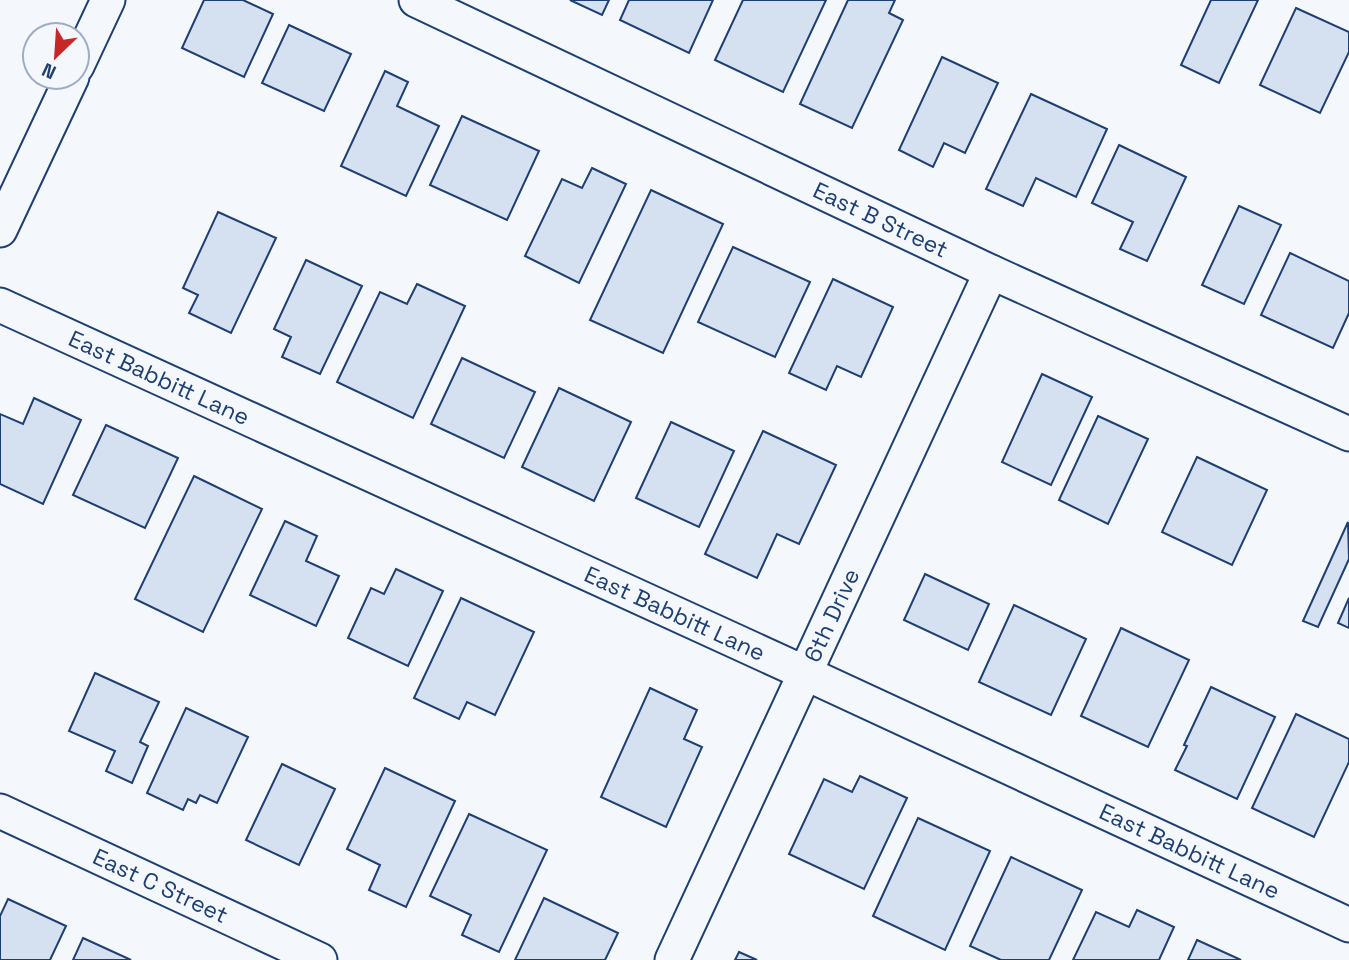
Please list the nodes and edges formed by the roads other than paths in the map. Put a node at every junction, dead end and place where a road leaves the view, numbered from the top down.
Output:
1 (108, 0) edge
2 (416, 0) edge
3 (91, 36) edge
4 (65, 91) edge
5 (0, 230) edge
6 (991, 272) junction
7 (0, 304) edge
8 (1349, 434) edge
9 (805, 673) junction
10 (0, 811) edge
11 (1349, 925) edge
12 (320, 960) edge
13 (672, 960) edge

1 - 3 street
2 - 6 street, East B Street
4 - 5 street
6 - 8 street, East B Street
6 - 9 street, 6th Drive
7 - 9 street, East Babbitt Lane
9 - 11 street, East Babbitt Lane
9 - 13 street, 6th Drive
10 - 12 street, East C Street

